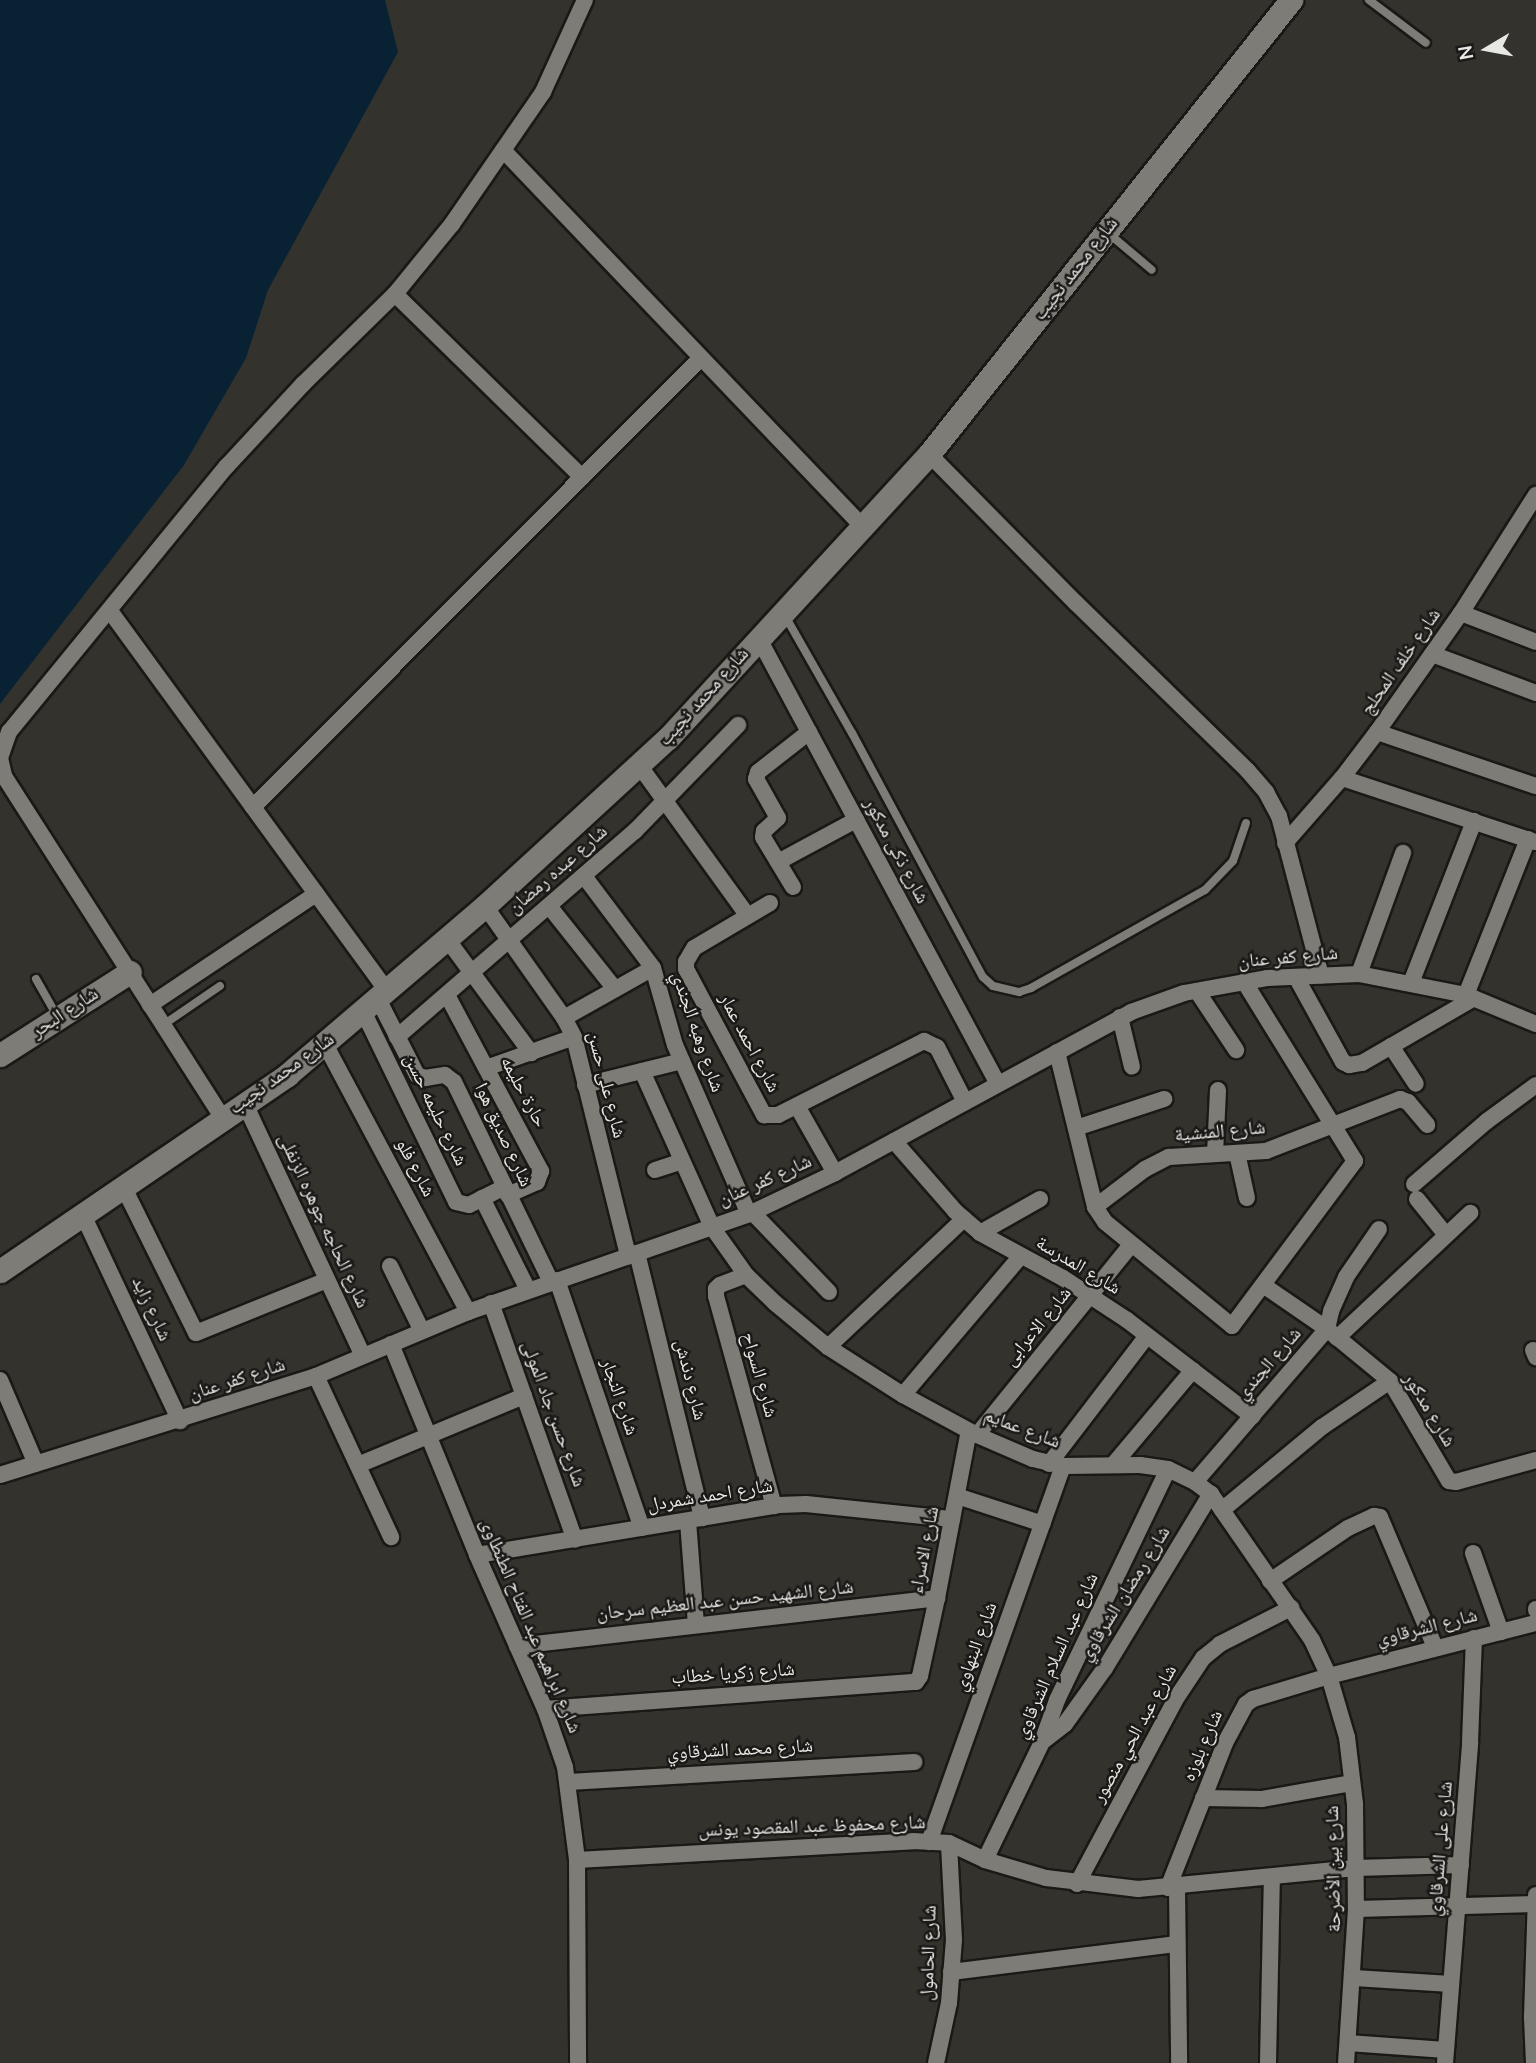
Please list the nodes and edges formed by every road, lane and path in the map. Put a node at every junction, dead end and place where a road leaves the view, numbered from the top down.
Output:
1 (585, 0) edge
2 (1291, 0) edge
3 (1369, 0) edge
4 (1426, 43) dead end
5 (503, 150) junction
6 (1106, 232) junction
7 (1152, 270) dead end
8 (395, 294) junction
9 (701, 358) junction
10 (929, 454) junction
11 (582, 477) junction
12 (1536, 495) edge
13 (862, 527) junction
14 (110, 611) junction
15 (782, 612) junction
16 (1461, 613) junction
17 (758, 637) junction
18 (1536, 642) edge
19 (1432, 654) junction
20 (1536, 693) edge
21 (738, 725) dead end
22 (1377, 732) junction
23 (809, 733) junction
24 (0, 758) edge
25 (639, 765) junction
26 (1342, 778) junction
27 (1536, 786) edge
28 (665, 800) junction
29 (253, 807) junction
30 (856, 820) junction
31 (1475, 821) junction
32 (1246, 823) dead end
33 (1532, 840) edge
34 (1285, 843) junction
35 (1403, 853) dead end
36 (778, 862) junction
37 (584, 876) junction
38 (793, 887) dead end
39 (316, 894) junction
40 (770, 903) dead end
41 (485, 906) junction
42 (549, 906) junction
43 (748, 916) junction
44 (447, 939) junction
45 (509, 941) junction
46 (653, 968) junction
47 (130, 972) junction
48 (472, 973) junction
49 (1359, 974) junction
50 (1321, 976) junction
51 (1296, 977) junction
52 (36, 979) dead end
53 (1244, 981) junction
54 (1411, 983) junction
55 (220, 986) dead end
56 (615, 989) junction
57 (1198, 990) junction
58 (447, 995) junction
59 (1470, 996) junction
60 (376, 1001) junction
61 (150, 1005) junction
62 (58, 1017) junction
63 (1120, 1017) junction
64 (564, 1018) junction
65 (1536, 1024) edge
66 (163, 1025) junction
67 (397, 1037) junction
68 (574, 1037) junction
69 (325, 1044) junction
70 (1391, 1046) junction
71 (1236, 1050) dead end
72 (531, 1052) junction
73 (1057, 1052) junction
74 (0, 1055) edge
75 (682, 1061) junction
76 (1132, 1067) dead end
77 (486, 1068) junction
78 (642, 1071) junction
79 (998, 1084) junction
80 (1416, 1084) dead end
81 (585, 1085) junction
82 (1536, 1085) edge
83 (1218, 1090) dead end
84 (1164, 1099) dead end
85 (965, 1102) junction
86 (245, 1104) junction
87 (797, 1106) junction
88 (222, 1117) junction
89 (1427, 1125) dead end
90 (1332, 1126) junction
91 (1076, 1128) junction
92 (894, 1141) junction
93 (1237, 1153) junction
94 (1215, 1154) junction
95 (682, 1161) junction
96 (655, 1170) dead end
97 (835, 1173) junction
98 (123, 1186) junction
99 (506, 1191) junction
100 (482, 1198) junction
101 (1247, 1198) dead end
102 (1040, 1199) dead end
103 (1096, 1207) junction
104 (750, 1213) junction
105 (1470, 1213) dead end
106 (83, 1215) junction
107 (964, 1219) junction
108 (712, 1227) junction
109 (1379, 1228) dead end
110 (980, 1233) junction
111 (1446, 1235) junction
112 (1131, 1245) junction
113 (632, 1254) junction
114 (1021, 1256) junction
115 (390, 1266) dead end
116 (0, 1271) edge
117 (746, 1275) junction
118 (327, 1280) junction
119 (554, 1281) junction
120 (1263, 1285) junction
121 (527, 1290) junction
122 (829, 1292) dead end
123 (1091, 1296) junction
124 (491, 1303) junction
125 (468, 1312) junction
126 (422, 1331) junction
127 (1332, 1334) junction
128 (1147, 1335) junction
129 (391, 1344) junction
130 (828, 1347) junction
131 (363, 1356) junction
132 (1193, 1370) junction
133 (316, 1376) junction
134 (0, 1380) edge
135 (1390, 1381) junction
136 (903, 1395) junction
137 (524, 1396) junction
138 (1252, 1416) junction
139 (180, 1421) junction
140 (973, 1433) junction
141 (428, 1434) junction
142 (1536, 1460) edge
143 (36, 1464) junction
144 (358, 1465) junction
145 (1056, 1465) junction
146 (1114, 1465) junction
147 (1168, 1469) junction
148 (0, 1475) edge
149 (1195, 1482) junction
150 (1210, 1494) junction
151 (957, 1496) junction
152 (774, 1506) junction
153 (1222, 1510) junction
154 (952, 1519) junction
155 (695, 1520) junction
156 (1043, 1524) junction
157 (642, 1528) junction
158 (391, 1537) dead end
159 (575, 1540) junction
160 (1474, 1553) dead end
161 (477, 1555) junction
162 (1270, 1581) junction
163 (937, 1598) junction
164 (1290, 1608) junction
165 (1536, 1623) edge
166 (696, 1625) junction
167 (1501, 1632) junction
168 (1474, 1638) junction
169 (517, 1646) junction
170 (1434, 1647) junction
171 (920, 1676) joint
172 (1329, 1676) junction
173 (545, 1709) junction
174 (1042, 1742) junction
175 (914, 1762) dead end
176 (568, 1782) junction
177 (1352, 1783) junction
178 (1203, 1798) junction
179 (929, 1843) junction
180 (949, 1843) junction
181 (577, 1860) junction
182 (985, 1860) junction
183 (1461, 1865) junction
184 (1356, 1868) junction
185 (1272, 1877) junction
186 (1077, 1884) junction
187 (1172, 1888) junction
188 (1536, 1895) edge
189 (1536, 1904) edge
190 (1457, 1906) junction
191 (1356, 1909) junction
192 (1177, 1944) junction
193 (951, 1972) junction
194 (1354, 1978) junction
195 (1451, 1984) junction
196 (1534, 2016) edge
197 (1348, 2043) junction
198 (1446, 2057) edge
199 (578, 2063) edge
200 (936, 2063) edge
201 (1179, 2063) edge
202 (1268, 2063) edge
203 (1346, 2063) edge
204 (1534, 2063) edge

1 - 5 street
2 - 6 street, شارع محمد نجيب
3 - 4 lane
5 - 8 street
5 - 9 street
6 - 7 lane
6 - 10 street, شارع محمد نجيب
8 - 11 street
8 - 14 street
9 - 11 street
9 - 13 street
10 - 13 street, شارع محمد نجيب
10 - 34 street
11 - 29 street
12 - 16 street, شارع خلف المحلج
13 - 15 street, شارع محمد نجيب
14 - 24 street
14 - 29 street
15 - 17 street, شارع محمد نجيب
15 - 32 lane
16 - 18 street
16 - 19 street, شارع خلف المحلج
17 - 23 street, شارع ذكى مدكور
17 - 25 street, شارع محمد نجيب
19 - 20 street
19 - 22 street, شارع خلف المحلج
21 - 28 street, شارع عبده رمضان
22 - 26 street, شارع خلف المحلج
22 - 27 street
23 - 30 street, شارع ذكى مدكور
23 - 36 street
24 - 47 street
25 - 28 street
25 - 41 street, شارع محمد نجيب
26 - 31 street
26 - 34 street, شارع خلف المحلج
28 - 37 street, شارع عبده رمضان
28 - 43 street
29 - 39 street
30 - 36 street
30 - 79 street, شارع ذكى مدكور
31 - 33 street
31 - 54 street
33 - 59 street
34 - 50 street
35 - 49 street
36 - 38 street
37 - 42 street, شارع عبده رمضان
37 - 46 street, شارع وهبه الجندي
39 - 60 street
39 - 61 street
40 - 43 street, شارع احمد عمار
41 - 44 street, شارع محمد نجيب
41 - 45 street, شارع على حسن
42 - 45 street, شارع عبده رمضان
42 - 56 street
43 - 87 street, شارع احمد عمار
44 - 48 street
44 - 60 street, شارع محمد نجيب
45 - 48 street, شارع عبده رمضان
45 - 64 street, شارع على حسن
46 - 56 street
46 - 75 street, شارع وهبه الجندي
47 - 61 street
47 - 62 street, شارع البحر
48 - 58 street, شارع عبده رمضان
48 - 72 street
49 - 50 street, شارع كفر عنان
49 - 54 street, شارع كفر عنان
50 - 51 street, شارع كفر عنان
51 - 53 street, شارع كفر عنان
51 - 70 street
52 - 62 lane
53 - 57 street, شارع كفر عنان
53 - 90 street
54 - 59 street, شارع كفر عنان
55 - 66 lane
56 - 64 street
57 - 63 street, شارع كفر عنان
57 - 71 street
58 - 67 street, شارع عبده رمضان
58 - 77 street, حارة حليمه
59 - 65 street, شارع كفر عنان
59 - 70 street
60 - 67 street, شارع صديق هوا
60 - 69 street, شارع محمد نجيب
60 - 100 street, شارع حليمه حسن
61 - 66 street
62 - 74 street, شارع البحر
63 - 73 street, شارع كفر عنان
63 - 76 street
64 - 68 street, شارع على حسن
66 - 88 street
67 - 99 street, شارع صديق هوا
68 - 72 street
68 - 81 street, شارع على حسن
69 - 86 street, شارع محمد نجيب
69 - 125 street, شارع فلو
70 - 80 street
72 - 77 street
73 - 79 street, شارع كفر عنان
73 - 91 street
75 - 78 street
75 - 104 street, شارع وهبه الجندي
77 - 99 street, حارة حليمه
78 - 81 street
78 - 95 street, شارع عمايم
79 - 85 street, شارع كفر عنان
81 - 113 street, شارع على حسن
82 - 111 street
83 - 94 street
84 - 91 street
85 - 87 street, شارع احمد عمار
85 - 92 street, شارع كفر عنان
86 - 88 street, شارع محمد نجيب
86 - 118 street, شارع الحاجه جوهره الزنفلى
87 - 97 street
88 - 98 street, شارع محمد نجيب
89 - 90 street, شارع المنشية
90 - 93 street, شارع المنشية
90 - 120 street
91 - 103 street
92 - 97 street, شارع كفر عنان
92 - 107 street, شارع المدرسة
93 - 94 street, شارع المنشية
93 - 101 street
94 - 103 street, شارع المنشية
95 - 96 street
95 - 108 street, شارع عمايم
97 - 104 street, شارع كفر عنان
98 - 106 street, شارع محمد نجيب
98 - 118 street
99 - 100 street
99 - 119 street, شارع صديق هوا
100 - 121 street
102 - 110 street
103 - 112 street
104 - 108 street, شارع كفر عنان
104 - 122 street
105 - 111 street
106 - 116 street, شارع محمد نجيب
106 - 139 street, شارع زايد
107 - 110 street, شارع المدرسة
107 - 130 street
108 - 113 street, شارع كفر عنان
108 - 117 street, شارع عمايم
109 - 127 street, شارع الجندي
110 - 114 street, شارع المدرسة
111 - 127 street
112 - 120 street
112 - 123 street, شارع الاعرابى
113 - 119 street, شارع كفر عنان
113 - 155 street, شارع دندش
114 - 123 street, شارع المدرسة
114 - 136 street
115 - 126 street
117 - 130 street, شارع عمايم
117 - 152 street, شارع السواح
118 - 131 street, شارع الحاجه جوهره الزنفلى
119 - 121 street, شارع كفر عنان
119 - 157 street, شارع النجار
120 - 127 street, شارع مدكور
121 - 124 street, شارع كفر عنان
123 - 128 street, شارع المدرسة
123 - 140 street, شارع الاعرابى
124 - 125 street, شارع كفر عنان
124 - 137 street, شارع حسن جاد المولى
125 - 126 street, شارع كفر عنان
126 - 129 street, شارع كفر عنان
127 - 135 street, شارع مدكور
127 - 138 street, شارع الجندي
128 - 132 street, شارع المدرسة
128 - 145 street, شارع البنهاوي
129 - 131 street, شارع كفر عنان
129 - 141 street, شارع ابراهيم عبد الفتاح الطنطاوى
130 - 136 street, شارع عمايم
131 - 133 street, شارع كفر عنان
132 - 138 street, شارع المدرسة
132 - 146 street
133 - 139 street, شارع كفر عنان
133 - 144 street
134 - 143 street
135 - 142 street, شارع مدكور
135 - 153 street
136 - 140 street, شارع عمايم
137 - 141 street
137 - 159 street, شارع حسن جاد المولى
138 - 149 street, شارع الجندي
139 - 143 street, شارع كفر عنان
140 - 145 street, شارع عمايم
140 - 151 street, شارع الاسراء
141 - 144 street
141 - 161 street, شارع ابراهيم عبد الفتاح الطنطاوى
143 - 148 street, شارع كفر عنان
144 - 158 street
145 - 146 street, شارع عمايم
145 - 156 street, شارع البنهاوي
146 - 147 street, شارع عمايم
147 - 149 street, شارع عمايم
147 - 174 street, شارع عبد السلام الشرقاوي
149 - 150 street, شارع عمايم
150 - 153 street, شارع عمايم
150 - 174 street, شارع رمضان الشرقاوي
151 - 154 street, شارع الاسراء
151 - 156 street
152 - 154 street, شارع احمد شمردل
152 - 155 street, شارع احمد شمردل
153 - 162 street, شارع عمايم
154 - 163 street, شارع الاسراء
155 - 157 street, شارع احمد شمردل
155 - 166 street, شارع دندش
156 - 179 street, شارع البنهاوي
157 - 159 street, شارع احمد شمردل
159 - 161 street, شارع احمد شمردل
160 - 167 street
161 - 169 street, شارع ابراهيم عبد الفتاح الطنطاوى
162 - 164 street, شارع عمايم
162 - 170 street
163 - 166 street, شارع الشهيد حسن عبد العظيم سرحان
163 - 171 street, شارع الاسراء
164 - 172 street, شارع عمايم
164 - 186 street, شارع عبد الحي منصور
165 - 167 street, شارع الشرقاوي
166 - 169 street, شارع الشهيد حسن عبد العظيم سرحان
167 - 168 street, شارع الشرقاوي
168 - 170 street, شارع الشرقاوي
168 - 183 street, شارع على الشرقاوي
169 - 173 street, شارع ابراهيم عبد الفتاح الطنطاوى
170 - 172 street, شارع الشرقاوي
171 - 173 street, شارع زكريا خطاب
172 - 177 street, شارع بين الأضرحة
172 - 178 street, شارع بلوزه
173 - 176 street, شارع ابراهيم عبد الفتاح الطنطاوى
174 - 182 street, شارع عبد السلام الشرقاوي
175 - 176 street, شارع محمد الشرقاوي
176 - 181 street, شارع ابراهيم عبد الفتاح الطنطاوى
177 - 178 street
177 - 184 street, شارع بين الأضرحة
178 - 187 street, شارع بلوزه
179 - 180 street, شارع محفوظ عبد المقصود يونس
179 - 181 street, شارع محفوظ عبد المقصود يونس
180 - 182 street, شارع محفوظ عبد المقصود يونس
180 - 193 street, شارع الحامول
181 - 199 street, شارع ابراهيم عبد الفتاح الطنطاوى
182 - 186 street, شارع محفوظ عبد المقصود يونس
183 - 184 street, شارع محفوظ عبد المقصود يونس
183 - 190 street, شارع على الشرقاوي
184 - 185 street, شارع محفوظ عبد المقصود يونس
184 - 191 street, شارع بين الأضرحة
185 - 187 street, شارع محفوظ عبد المقصود يونس
185 - 202 street
186 - 187 street, شارع محفوظ عبد المقصود يونس
187 - 192 street
188 - 189 street
189 - 190 street
189 - 196 street
190 - 191 street
190 - 195 street, شارع على الشرقاوي
191 - 194 street, شارع بين الأضرحة
192 - 193 street
192 - 201 street
193 - 200 street, شارع الحامول
194 - 195 street
194 - 197 street, شارع بين الأضرحة
195 - 198 street, شارع على الشرقاوي
196 - 204 street
197 - 198 street
197 - 203 street, شارع بين الأضرحة

